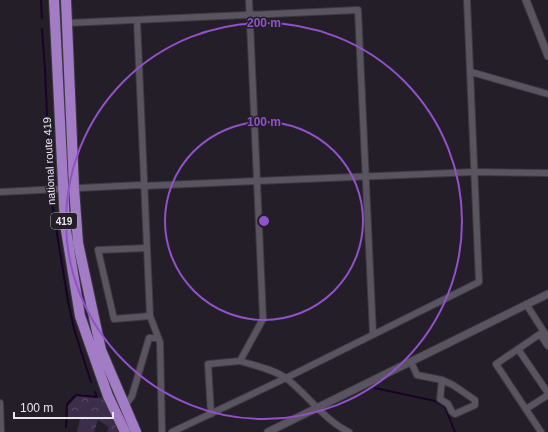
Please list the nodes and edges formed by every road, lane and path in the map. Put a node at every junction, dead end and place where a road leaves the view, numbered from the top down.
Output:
1 (54, 0) edge
2 (66, 0) edge
3 (249, 0) edge
4 (467, 0) edge
5 (526, 0) edge
6 (250, 14) junction
7 (137, 20) junction
8 (66, 23) junction
9 (548, 56) edge
10 (471, 72) junction
11 (548, 94) edge
12 (474, 172) junction
13 (548, 173) edge
14 (366, 176) junction
15 (257, 181) junction
16 (144, 186) junction
17 (74, 188) junction
18 (62, 189) junction
19 (0, 192) edge
20 (147, 248) junction
21 (548, 294) edge
22 (526, 304) junction
23 (150, 316) junction
24 (373, 334) junction
25 (158, 338) junction
26 (548, 338) edge
27 (548, 346) edge
28 (518, 349) junction
29 (240, 361) junction
30 (411, 362) junction
31 (286, 378) junction
32 (442, 380) junction
33 (548, 394) edge
34 (0, 403) edge
35 (125, 406) junction
36 (317, 408) junction
37 (526, 410) junction
38 (211, 414) junction
39 (1, 432) edge
40 (125, 432) edge
41 (136, 432) edge
42 (162, 432) edge
43 (172, 432) edge
44 (268, 432) edge
45 (349, 432) edge
46 (541, 432) edge

1 - 18 highway, national route 419 / 419
2 - 8 highway, 419
3 - 6 street
4 - 10 street
5 - 9 street
6 - 7 street
6 - 14 street
6 - 15 street
7 - 8 street
7 - 16 street
8 - 17 highway, 419
10 - 11 street
10 - 12 street
12 - 13 street
12 - 14 street
12 - 24 street
14 - 15 street
14 - 24 street
15 - 16 street
15 - 29 street
16 - 17 street
16 - 20 street
17 - 18 street
17 - 35 highway, 419
18 - 19 street
18 - 40 highway, national route 419 / 419
20 - 23 street
20 - 23 street
21 - 22 street
22 - 26 street
22 - 30 street
23 - 25 street
24 - 31 street
25 - 35 street
25 - 42 street
27 - 28 street
28 - 33 street
28 - 37 street
29 - 31 street
29 - 38 street
30 - 32 street
30 - 36 street
31 - 36 street
31 - 38 street
32 - 32 street
33 - 37 street
34 - 39 street
35 - 41 highway, 419
36 - 44 street
36 - 45 street
37 - 46 street
38 - 43 street

